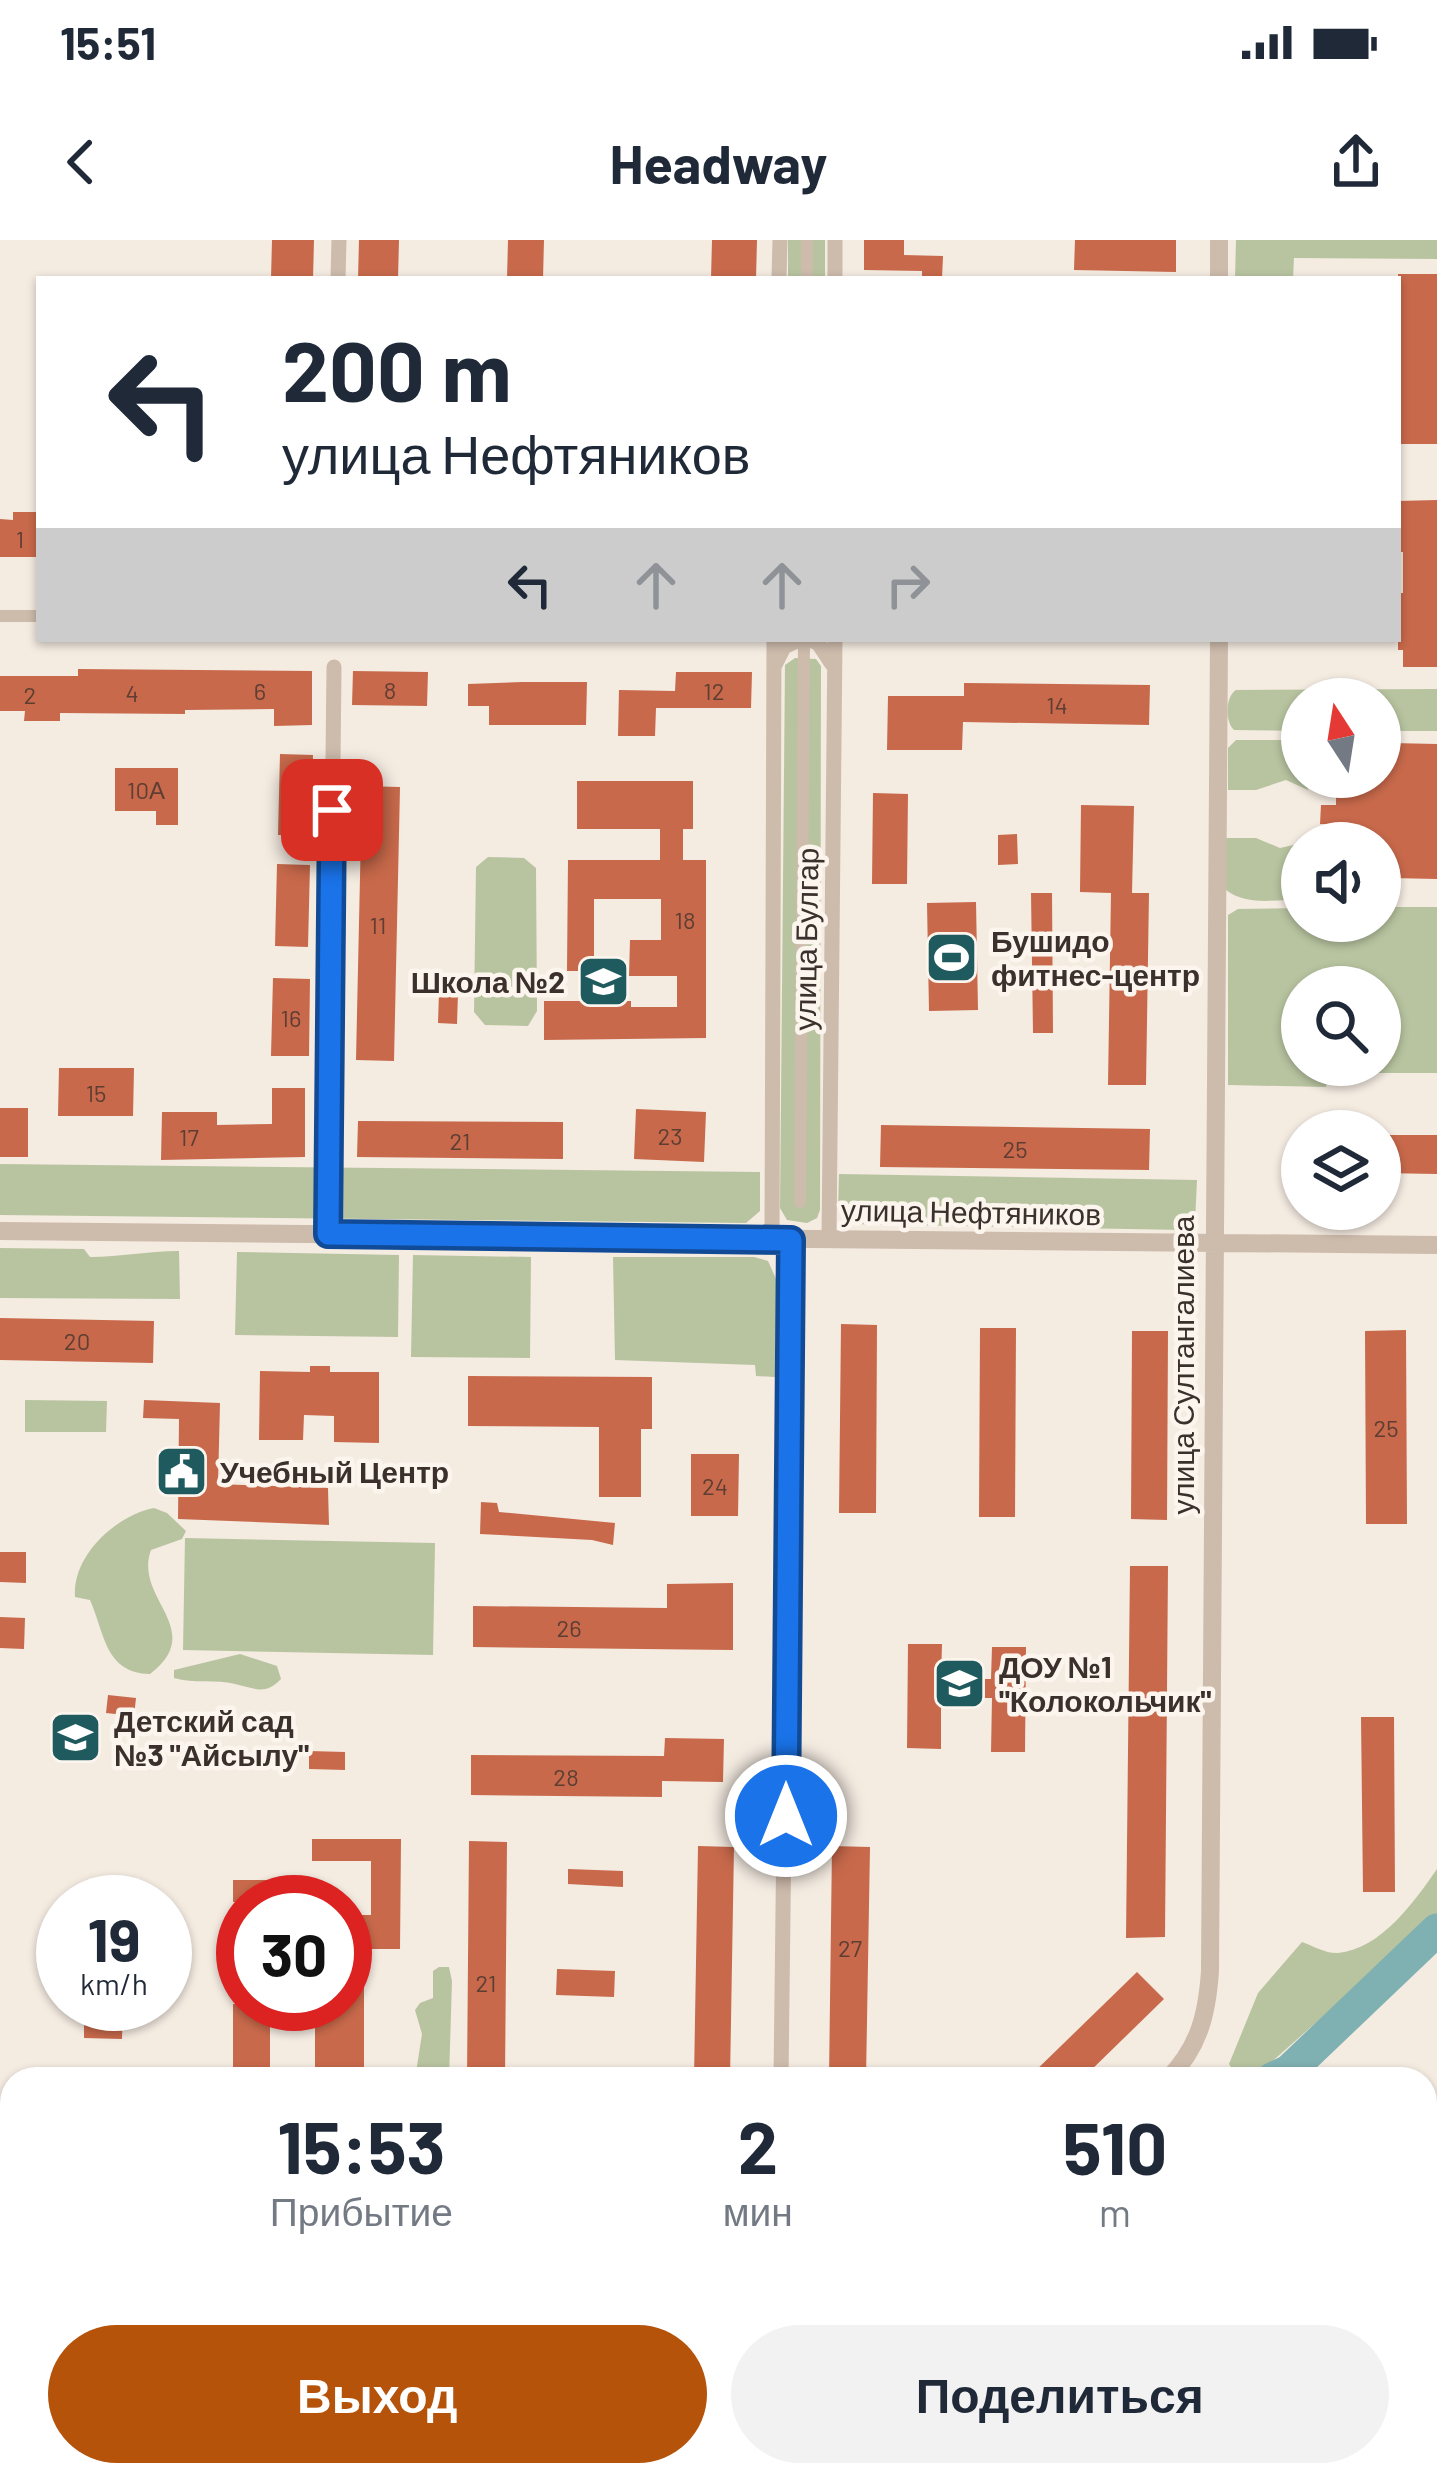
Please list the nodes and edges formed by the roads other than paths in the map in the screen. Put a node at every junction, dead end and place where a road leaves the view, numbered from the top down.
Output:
1 (338, 240) edge
2 (780, 240) edge
3 (807, 240) edge
4 (835, 240) edge
5 (1219, 240) edge
6 (338, 276) edge
7 (779, 276) edge
8 (807, 276) edge
9 (835, 276) edge
10 (1219, 276) edge
11 (0, 616) edge
12 (36, 616) edge
13 (774, 642) edge
14 (796, 642) edge
15 (804, 642) edge
16 (810, 642) edge
17 (836, 642) edge
18 (1219, 642) edge
19 (334, 667) dead end
20 (774, 671) junction
21 (835, 672) junction
22 (800, 1202) dead end
23 (0, 1231) edge
24 (328, 1234) junction
25 (782, 1239) junction
26 (829, 1240) junction
27 (1212, 1244) junction
28 (1437, 1245) edge
29 (781, 2067) edge
30 (1179, 2067) edge

1 - 6 street
2 - 7 street
3 - 8 street
4 - 9 street
5 - 10 street
11 - 12 street
13 - 20 street, улица Булгар
14 - 20 street
15 - 22 street
16 - 21 street
17 - 21 street, улица Булгар
18 - 27 street, улица Султангалиева
19 - 24 street
20 - 25 street, улица Булгар
21 - 26 street, улица Булгар
23 - 24 street, улица Нефтяников
24 - 25 street, улица Нефтяников
25 - 26 street, улица Нефтяников
25 - 29 street, улица Булгар
26 - 27 street, улица Нефтяников
27 - 28 street, улица Нефтяников
27 - 30 street, улица Султангалиева

